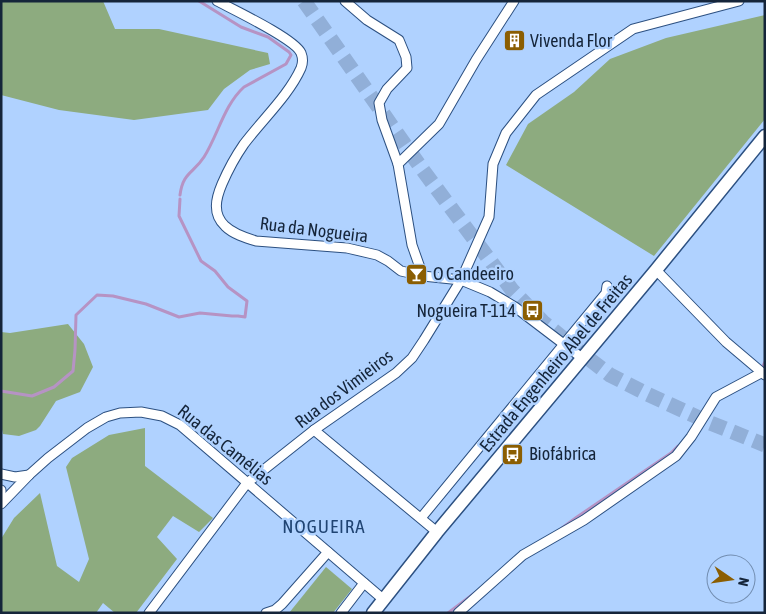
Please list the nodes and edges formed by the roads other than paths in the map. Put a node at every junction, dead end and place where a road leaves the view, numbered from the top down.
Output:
1 (217, 1) edge
2 (345, 1) edge
3 (514, 1) edge
4 (739, 1) edge
5 (765, 136) edge
6 (398, 164) junction
7 (656, 270) junction
8 (423, 276) junction
9 (461, 280) junction
10 (607, 286) dead end
11 (564, 344) junction
12 (582, 358) junction
13 (763, 374) edge
14 (314, 430) junction
15 (1, 474) edge
16 (29, 475) junction
17 (247, 483) junction
18 (1, 490) edge
19 (1, 498) edge
20 (1, 504) edge
21 (420, 518) junction
22 (437, 532) junction
23 (328, 552) junction
24 (364, 583) junction
25 (384, 600) junction
26 (149, 613) edge
27 (266, 613) edge
28 (341, 613) edge
29 (373, 613) edge
30 (458, 613) edge

1 - 8 street, Rua da Nogueira
2 - 6 street
3 - 6 street
4 - 9 street, Rua dos Vimieiros
5 - 7 main road, Estrada Engenheiro Abel de Freitas
6 - 8 street
7 - 12 main road, Estrada Engenheiro Abel de Freitas
7 - 13 street
8 - 9 street, Rua da Nogueira
9 - 11 street, Rua da Nogueira
9 - 14 street, Rua dos Vimieiros
10 - 11 street
11 - 12 street, Rua da Nogueira
11 - 21 street
12 - 22 main road, Estrada Engenheiro Abel de Freitas
13 - 30 street
14 - 17 street, Rua dos Vimieiros
14 - 21 street
15 - 16 street
16 - 17 street, Rua das Camélias
16 - 20 street, Rua das Camélias
17 - 23 street, Rua das Camélias
17 - 26 street, Rua dos Vimieiros
18 - 19 street
21 - 22 street
22 - 25 main road, Estrada Engenheiro Abel de Freitas
23 - 24 street, Rua das Camélias
23 - 27 street
24 - 25 street, Rua das Camélias
24 - 28 street
25 - 29 main road, Estrada Engenheiro Abel de Freitas

